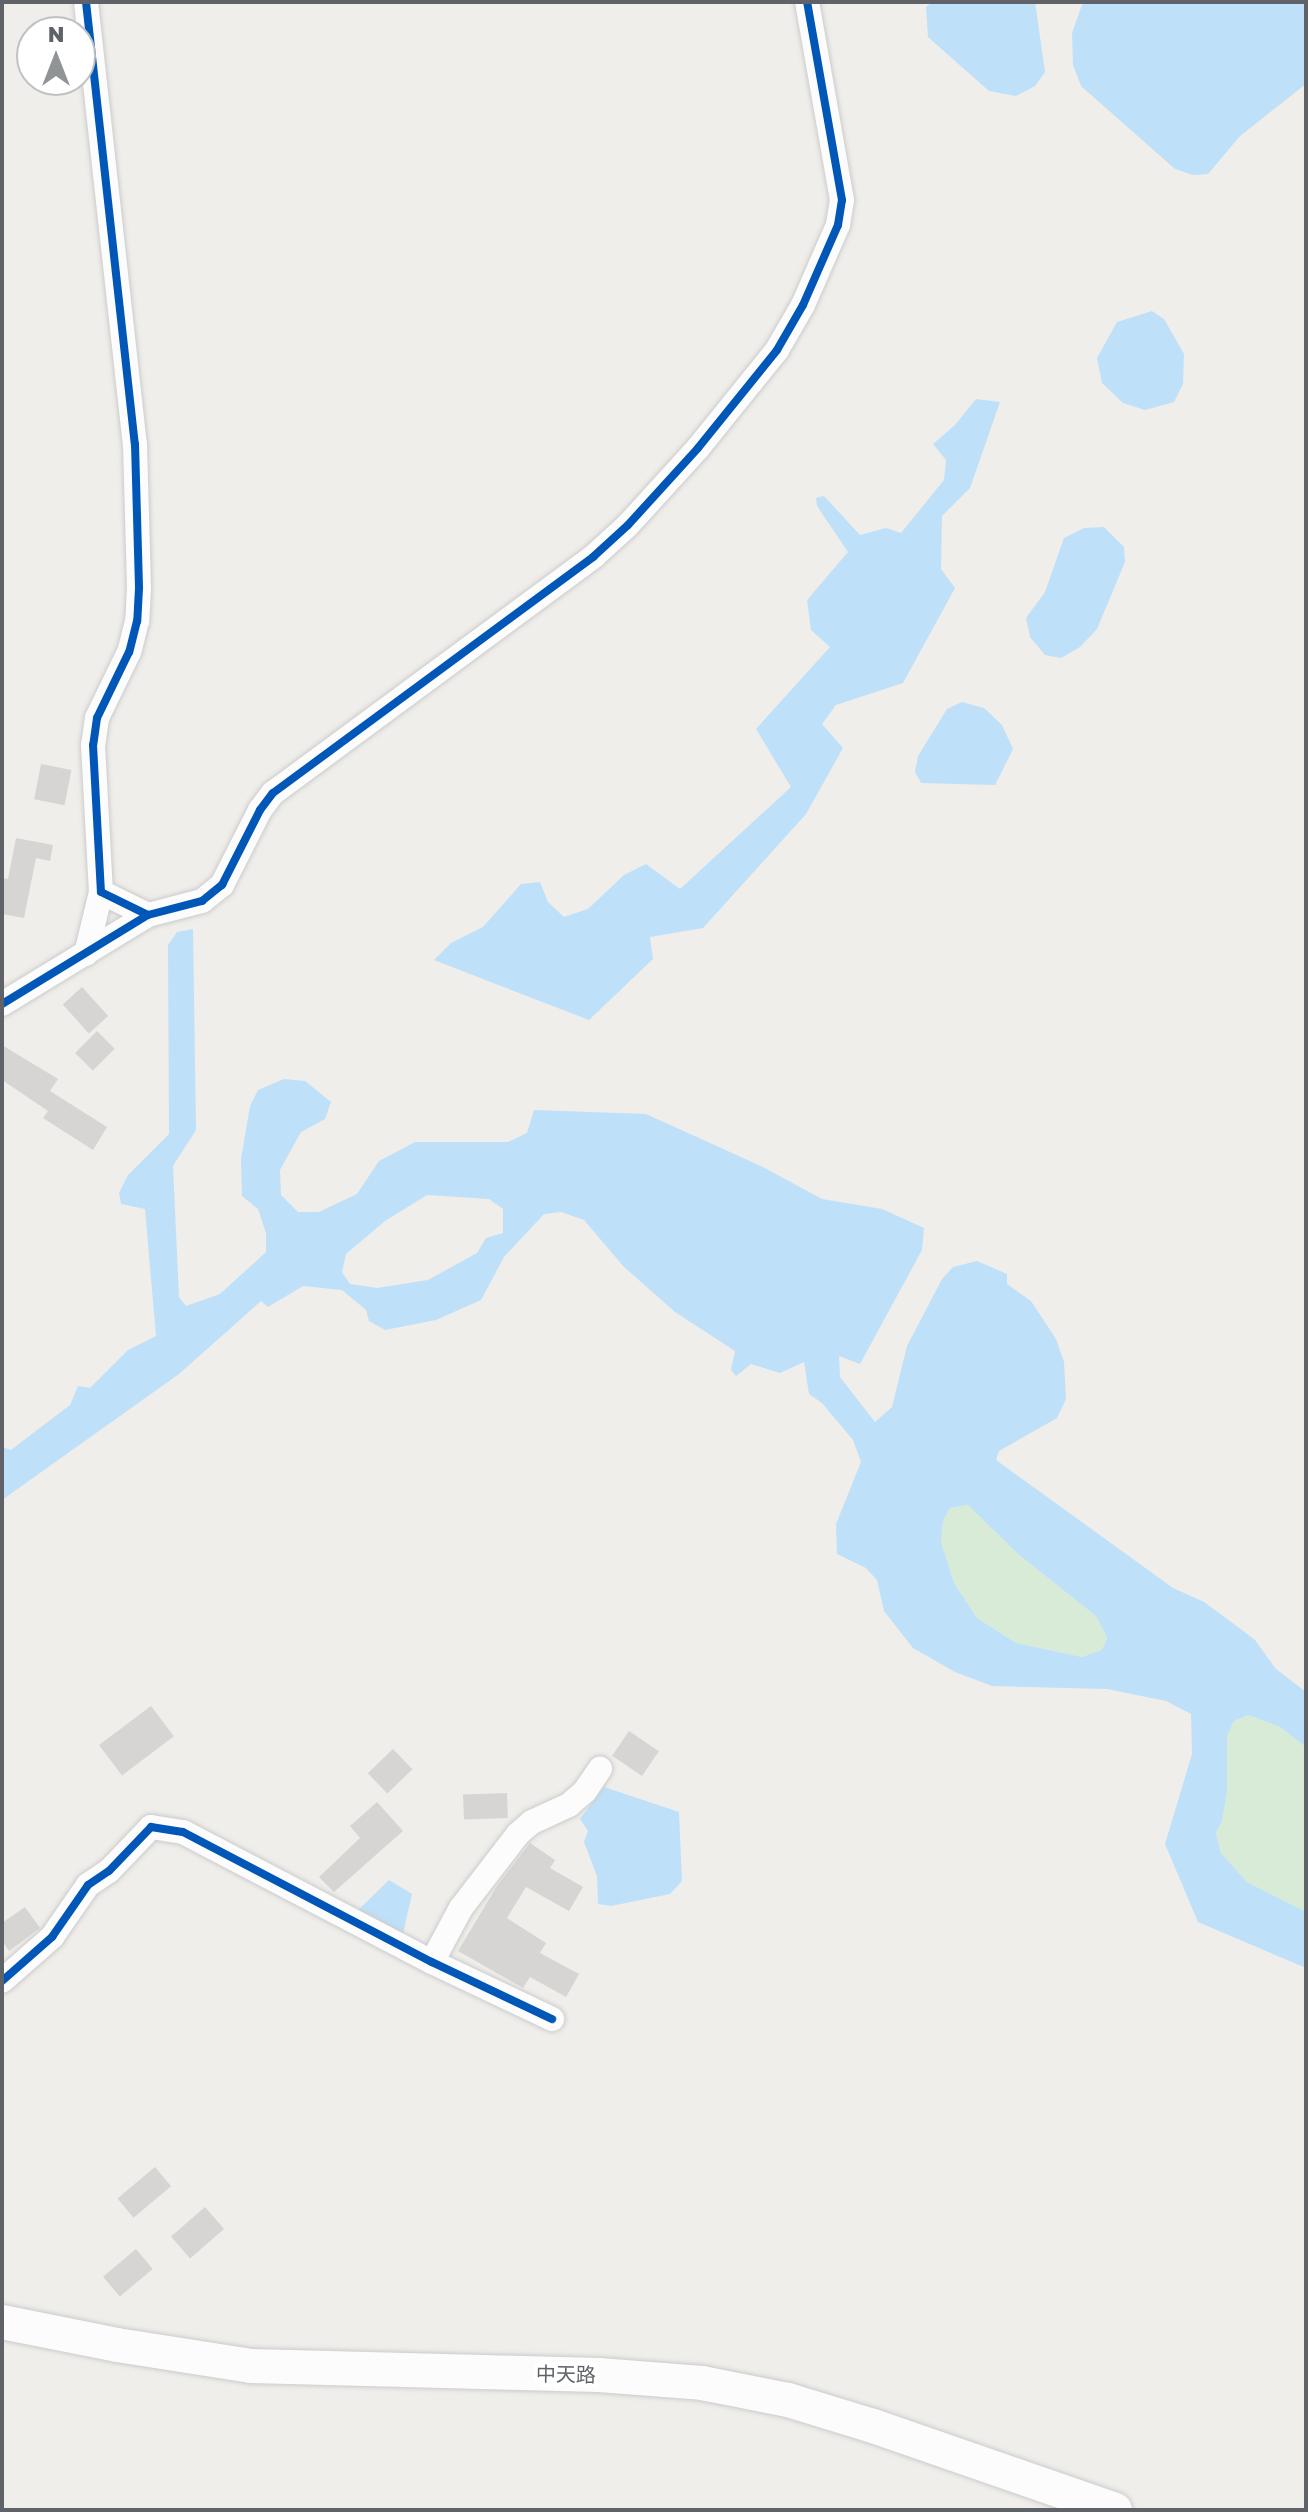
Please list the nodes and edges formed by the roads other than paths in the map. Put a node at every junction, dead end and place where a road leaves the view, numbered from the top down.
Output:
1 (86, 2) edge
2 (807, 2) edge
3 (101, 892) junction
4 (148, 915) junction
5 (86, 954) junction
6 (2, 1004) edge
7 (600, 1769) dead end
8 (432, 1962) junction
9 (2, 1981) edge
10 (552, 2019) dead end
11 (2, 2322) edge
12 (1115, 2510) edge

1 - 3 street
2 - 4 street
3 - 4 street
3 - 5 street
4 - 5 street
5 - 6 street
7 - 8 street
8 - 9 street
8 - 10 street
11 - 12 main road, 中天路

